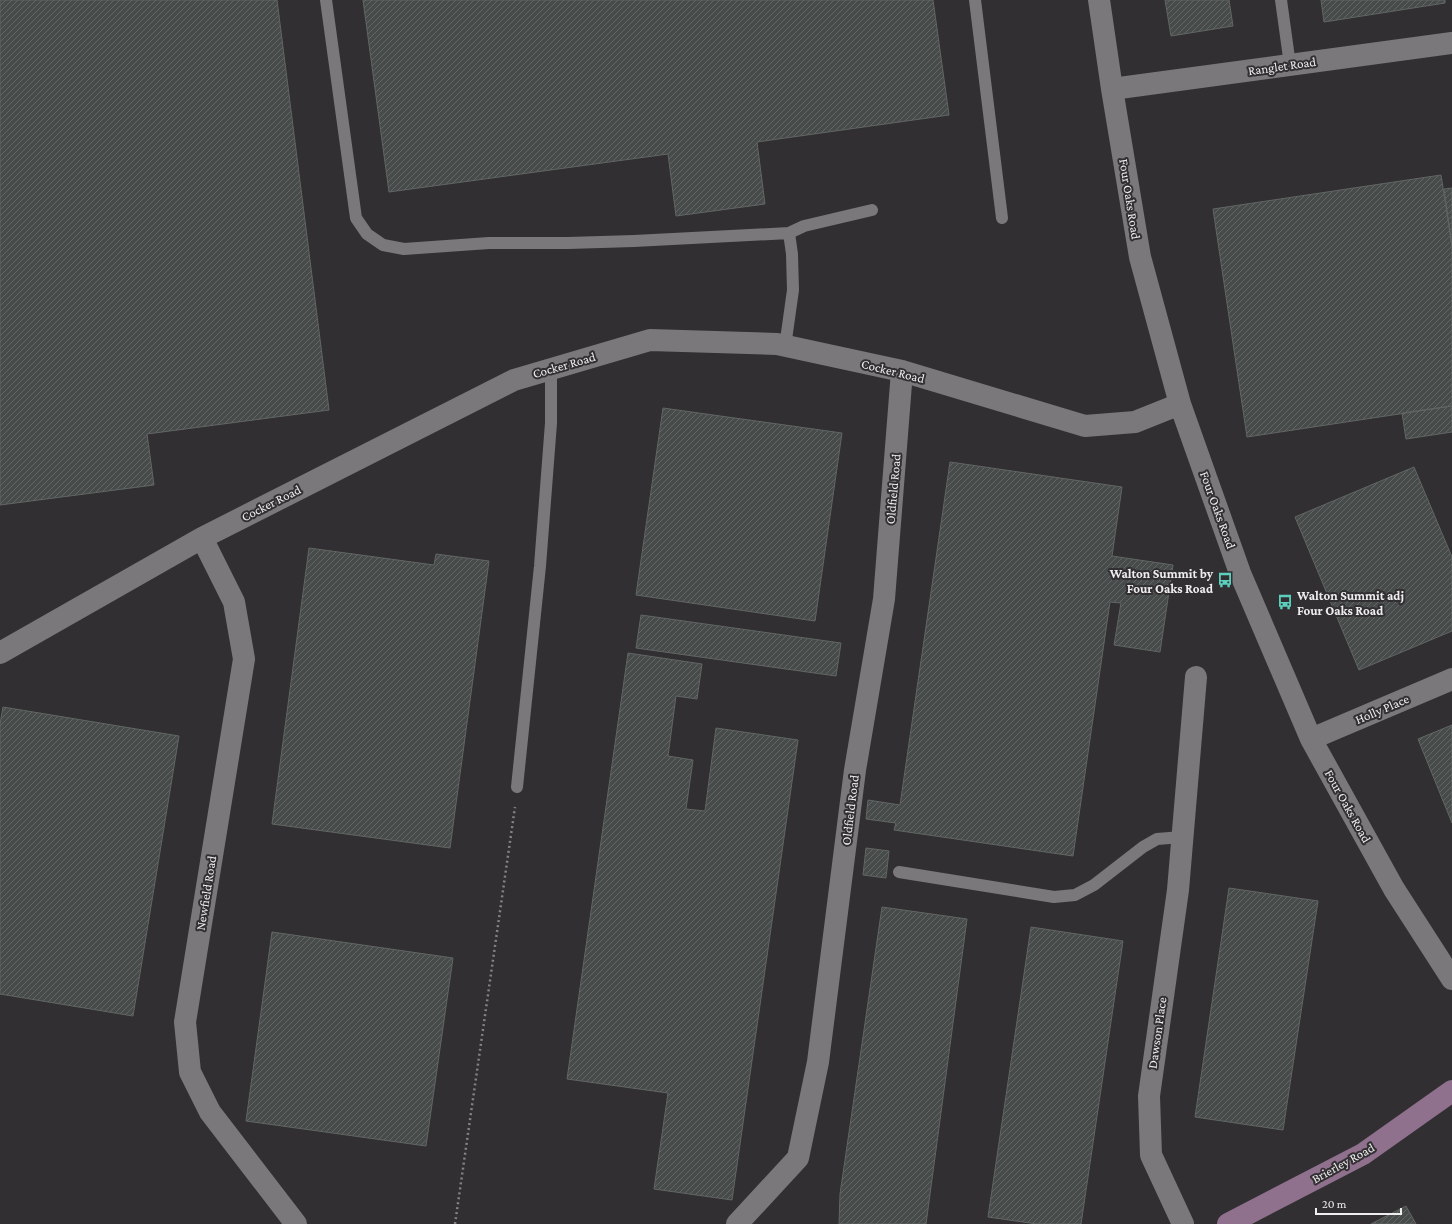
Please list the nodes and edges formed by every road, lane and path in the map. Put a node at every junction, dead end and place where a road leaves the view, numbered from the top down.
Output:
1 (326, 0) edge
2 (976, 0) edge
3 (1099, 0) edge
4 (1281, 0) edge
5 (1452, 43) edge
6 (1290, 65) junction
7 (1112, 89) junction
8 (872, 210) dead end
9 (1002, 218) dead end
10 (789, 233) junction
11 (785, 347) junction
12 (551, 369) junction
13 (902, 371) junction
14 (1180, 404) junction
15 (202, 538) junction
16 (0, 653) edge
17 (1196, 677) dead end
18 (1452, 679) edge
19 (1311, 739) junction
20 (517, 787) joint
21 (1182, 837) junction
22 (899, 872) dead end
23 (1452, 979) edge
24 (1452, 1092) edge
25 (296, 1224) edge
26 (455, 1224) edge
27 (737, 1224) edge
28 (1183, 1224) edge
29 (1228, 1224) edge

1 - 10 lane
2 - 9 lane
3 - 7 street, Four Oaks Road
4 - 6 lane
5 - 6 street, Ranglet Road
6 - 7 street, Ranglet Road
7 - 14 street, Four Oaks Road
8 - 10 lane
10 - 11 lane
11 - 12 street, Cocker Road
11 - 13 street, Cocker Road
12 - 15 street, Cocker Road
12 - 20 lane
13 - 14 street, Cocker Road
13 - 27 street, Oldfield Road
14 - 19 street, Four Oaks Road
15 - 16 street, Cocker Road
15 - 25 street, Newfield Road
17 - 21 street, Dawson Place
18 - 19 street, Holly Place
19 - 23 street, Four Oaks Road
20 - 26 path
21 - 22 lane
21 - 28 street, Dawson Place
24 - 29 street, Brierley Road

